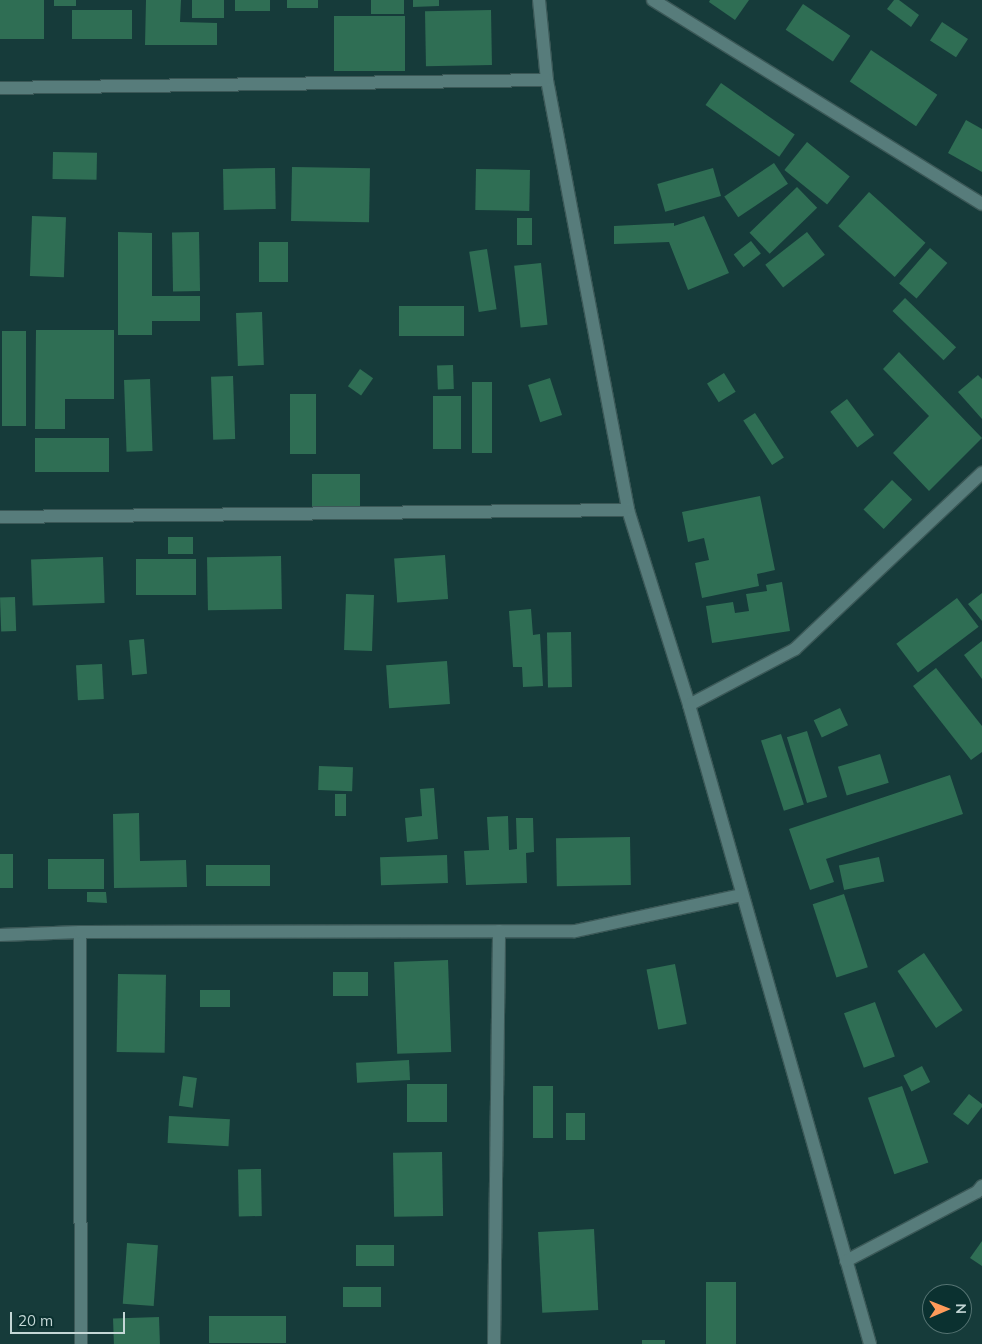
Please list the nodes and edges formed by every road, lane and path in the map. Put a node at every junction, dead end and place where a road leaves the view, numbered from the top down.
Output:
1 (539, 0) edge
2 (653, 0) edge
3 (547, 80) junction
4 (0, 88) edge
5 (982, 204) edge
6 (982, 473) edge
7 (628, 510) junction
8 (0, 517) edge
9 (689, 704) junction
10 (742, 895) junction
11 (499, 931) junction
12 (80, 932) junction
13 (0, 934) edge
14 (982, 1186) edge
15 (846, 1261) junction
16 (81, 1344) edge
17 (494, 1344) edge
18 (870, 1344) edge

1 - 3 street
2 - 5 street
3 - 4 street
3 - 7 street
6 - 9 street
7 - 8 street
7 - 9 street
9 - 10 street
10 - 11 street
10 - 15 street
11 - 12 street
11 - 17 street
12 - 13 street
12 - 16 street
14 - 15 street
15 - 18 street

